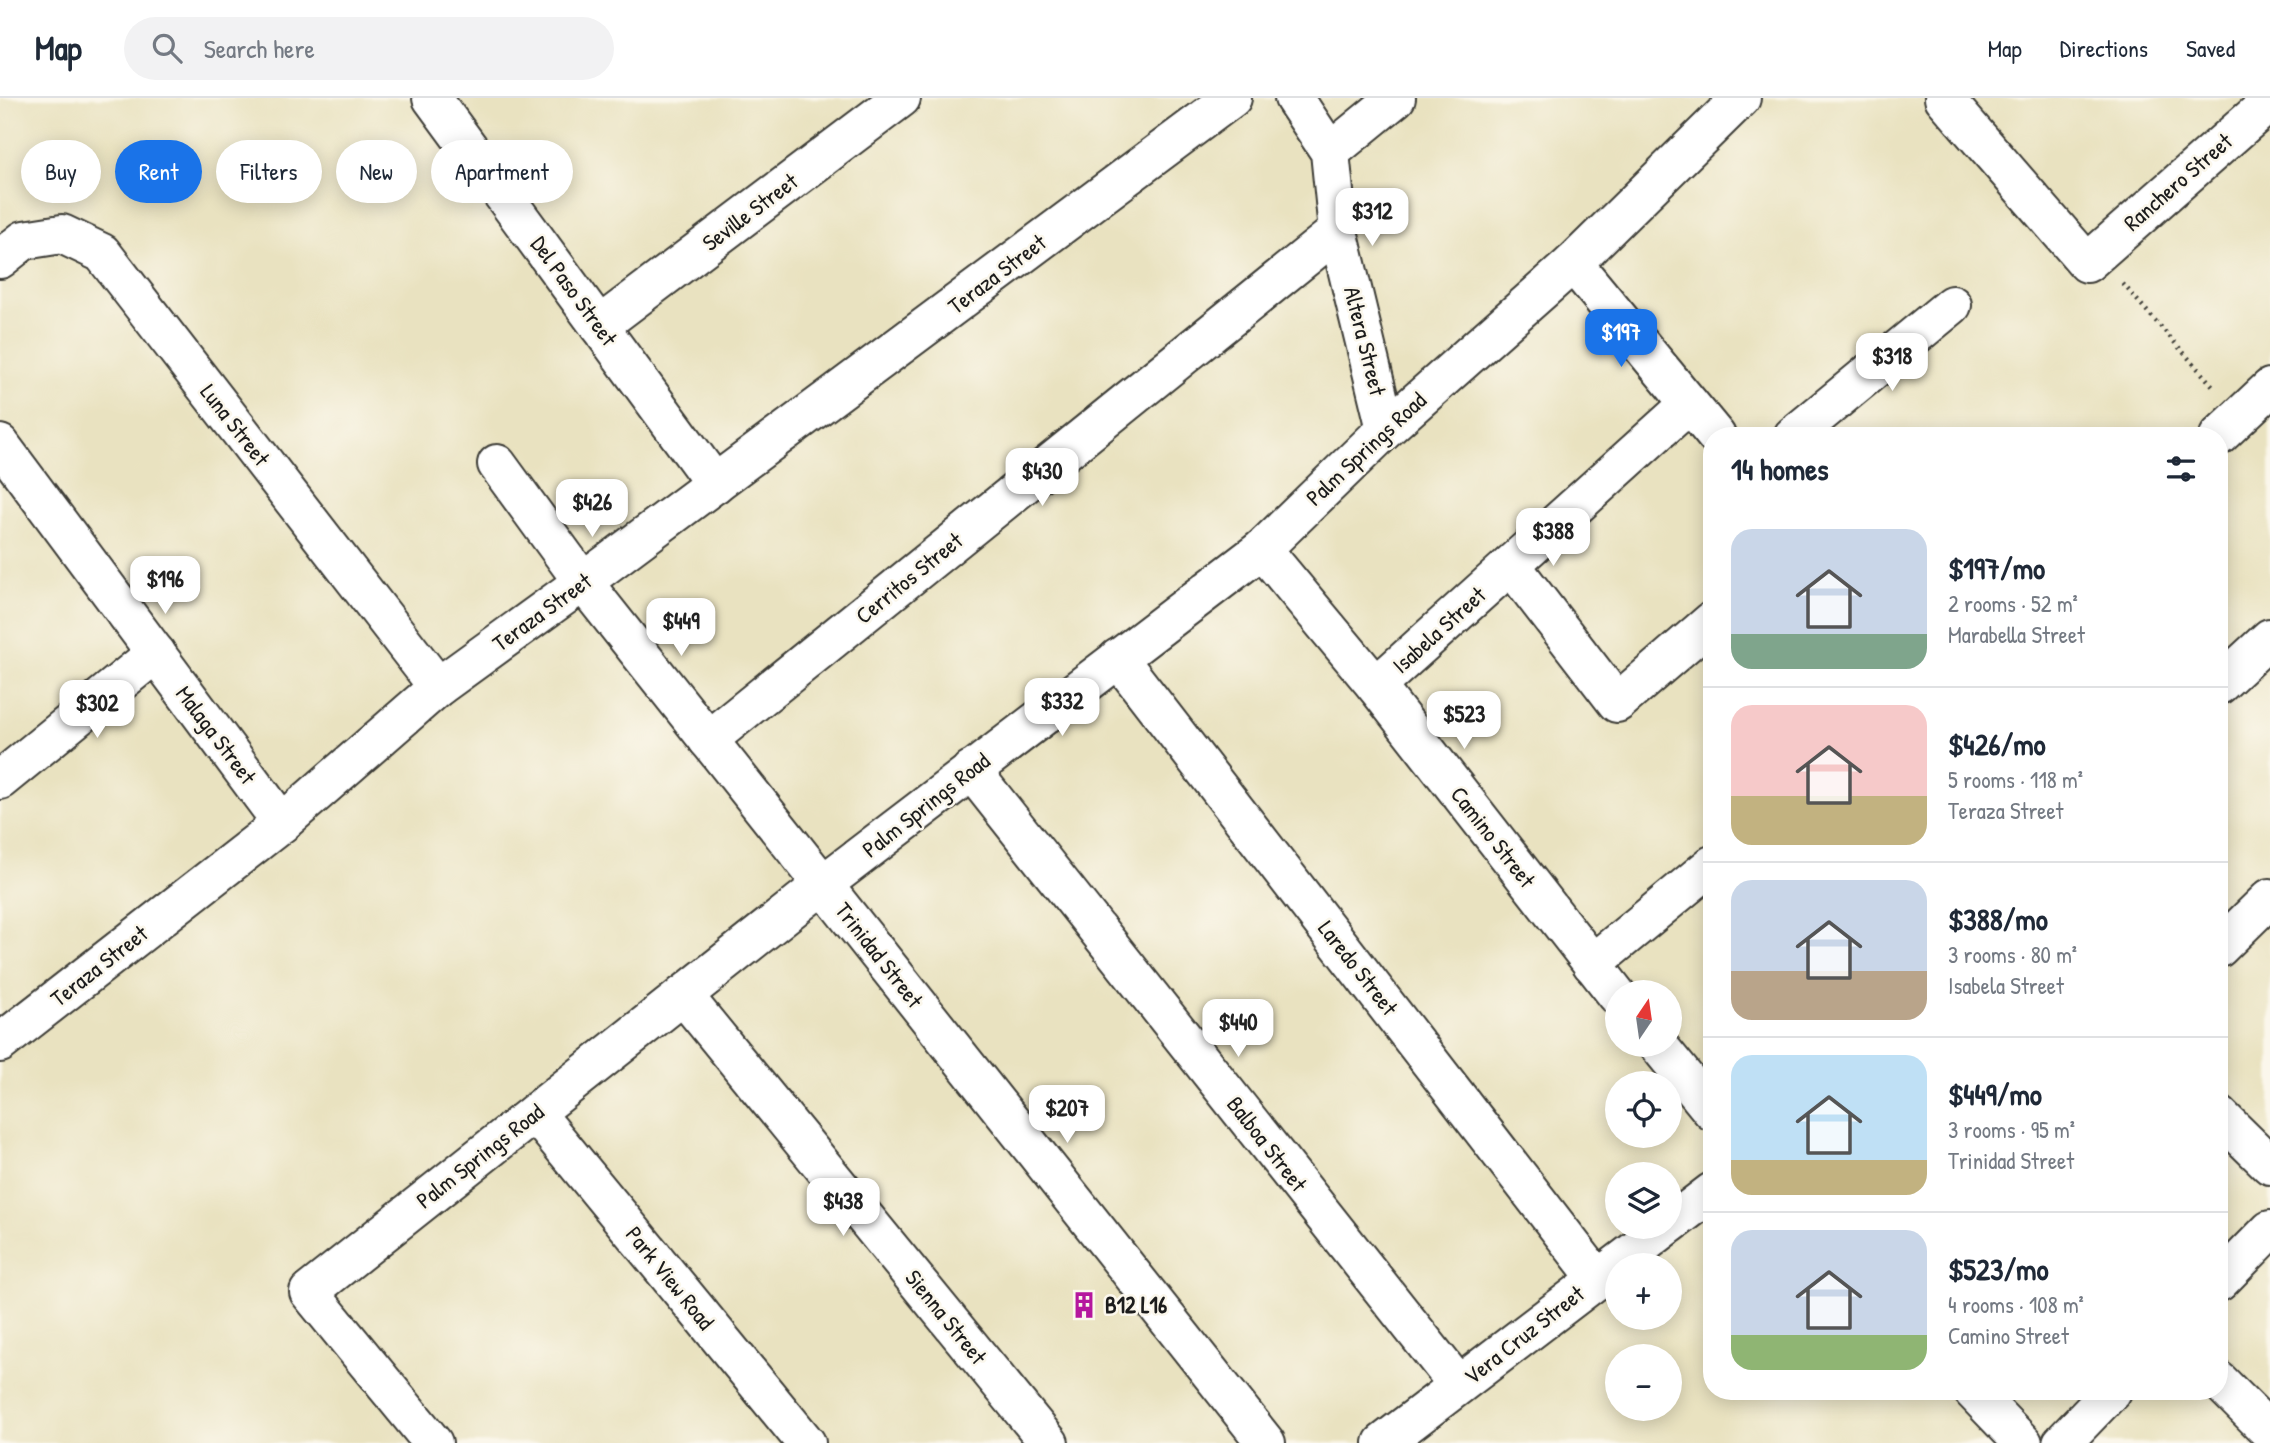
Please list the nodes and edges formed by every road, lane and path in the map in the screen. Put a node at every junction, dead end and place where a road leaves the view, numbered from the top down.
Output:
1 (432, 98) edge
2 (901, 98) edge
3 (1232, 98) edge
4 (1294, 98) edge
5 (1396, 98) edge
6 (1741, 98) edge
7 (2270, 102) edge
8 (1958, 103) edge
9 (1330, 152) junction
10 (1338, 231) junction
11 (0, 259) edge
12 (2092, 259) junction
13 (1573, 263) junction
14 (1952, 305) dead end
15 (599, 326) junction
16 (2270, 388) edge
17 (1689, 404) junction
18 (1708, 427) edge
19 (1804, 427) edge
20 (2230, 427) edge
21 (1386, 429) junction
22 (0, 444) edge
23 (497, 464) dead end
24 (715, 484) junction
25 (1262, 549) junction
26 (1511, 565) junction
27 (583, 582) junction
28 (1703, 629) edge
29 (2270, 638) edge
30 (156, 653) junction
31 (1118, 658) junction
32 (2228, 677) edge
33 (1376, 686) junction
34 (438, 687) junction
35 (708, 740) junction
36 (971, 771) junction
37 (0, 780) edge
38 (282, 823) junction
39 (1703, 872) edge
40 (822, 884) junction
41 (2270, 898) edge
42 (2228, 939) edge
43 (1592, 964) junction
44 (1605, 980) edge
45 (683, 995) junction
46 (0, 1043) edge
47 (1668, 1057) edge
48 (1703, 1100) edge
49 (535, 1113) junction
50 (2228, 1124) edge
51 (2270, 1165) edge
52 (1703, 1199) edge
53 (1682, 1214) edge
54 (2270, 1230) edge
55 (1649, 1239) edge
56 (2228, 1273) edge
57 (1597, 1278) junction
58 (1458, 1385) junction
59 (2228, 1390) edge
60 (1981, 1400) edge
61 (2103, 1400) edge
62 (2270, 1432) edge
63 (421, 1438) edge
64 (806, 1443) edge
65 (1049, 1443) edge
66 (1266, 1443) edge
67 (1383, 1443) edge
68 (2022, 1443) edge
69 (2062, 1443) edge

1 - 15 street, Del Paso Street
2 - 15 street, Seville Street
3 - 24 street, Teraza Street
4 - 9 street, Altera Street
5 - 9 street
6 - 13 street, Palm Springs Road
7 - 12 street, Ranchero Street
8 - 12 street
9 - 10 street, Altera Street
10 - 21 street, Altera Street
10 - 35 street, Cerritos Street
11 - 34 street, Luna Street
12 - 20 path
13 - 17 street
13 - 21 street, Palm Springs Road
14 - 19 street
15 - 24 street, Del Paso Street
16 - 20 street
17 - 18 street
17 - 26 street, Isabela Street
21 - 25 street, Palm Springs Road
22 - 30 street, Malaga Street
23 - 27 street, Trinidad Street
24 - 27 street, Teraza Street
25 - 31 street, Palm Springs Road
25 - 33 street, Camino Street
26 - 28 street
26 - 33 street, Isabela Street
27 - 34 street, Teraza Street
27 - 35 street, Trinidad Street
29 - 32 street
30 - 37 street
30 - 38 street, Malaga Street
31 - 36 street, Palm Springs Road
31 - 57 street, Laredo Street
33 - 43 street, Camino Street
34 - 38 street, Teraza Street
35 - 40 street, Trinidad Street
36 - 40 street, Palm Springs Road
36 - 58 street, Balboa Street
38 - 46 street, Teraza Street
39 - 43 street
40 - 45 street, Palm Springs Road
40 - 66 street, Trinidad Street
41 - 42 street
43 - 44 street, Camino Street
45 - 49 street, Palm Springs Road
45 - 65 street, Sienna Street
47 - 48 street
49 - 63 street, Palm Springs Road
49 - 64 street, Park View Road
50 - 51 street
52 - 53 street, Vera Cruz Street
54 - 56 street
55 - 57 street, Vera Cruz Street
57 - 58 street, Vera Cruz Street
58 - 67 street, Vera Cruz Street
59 - 62 street
60 - 68 street
61 - 69 street

